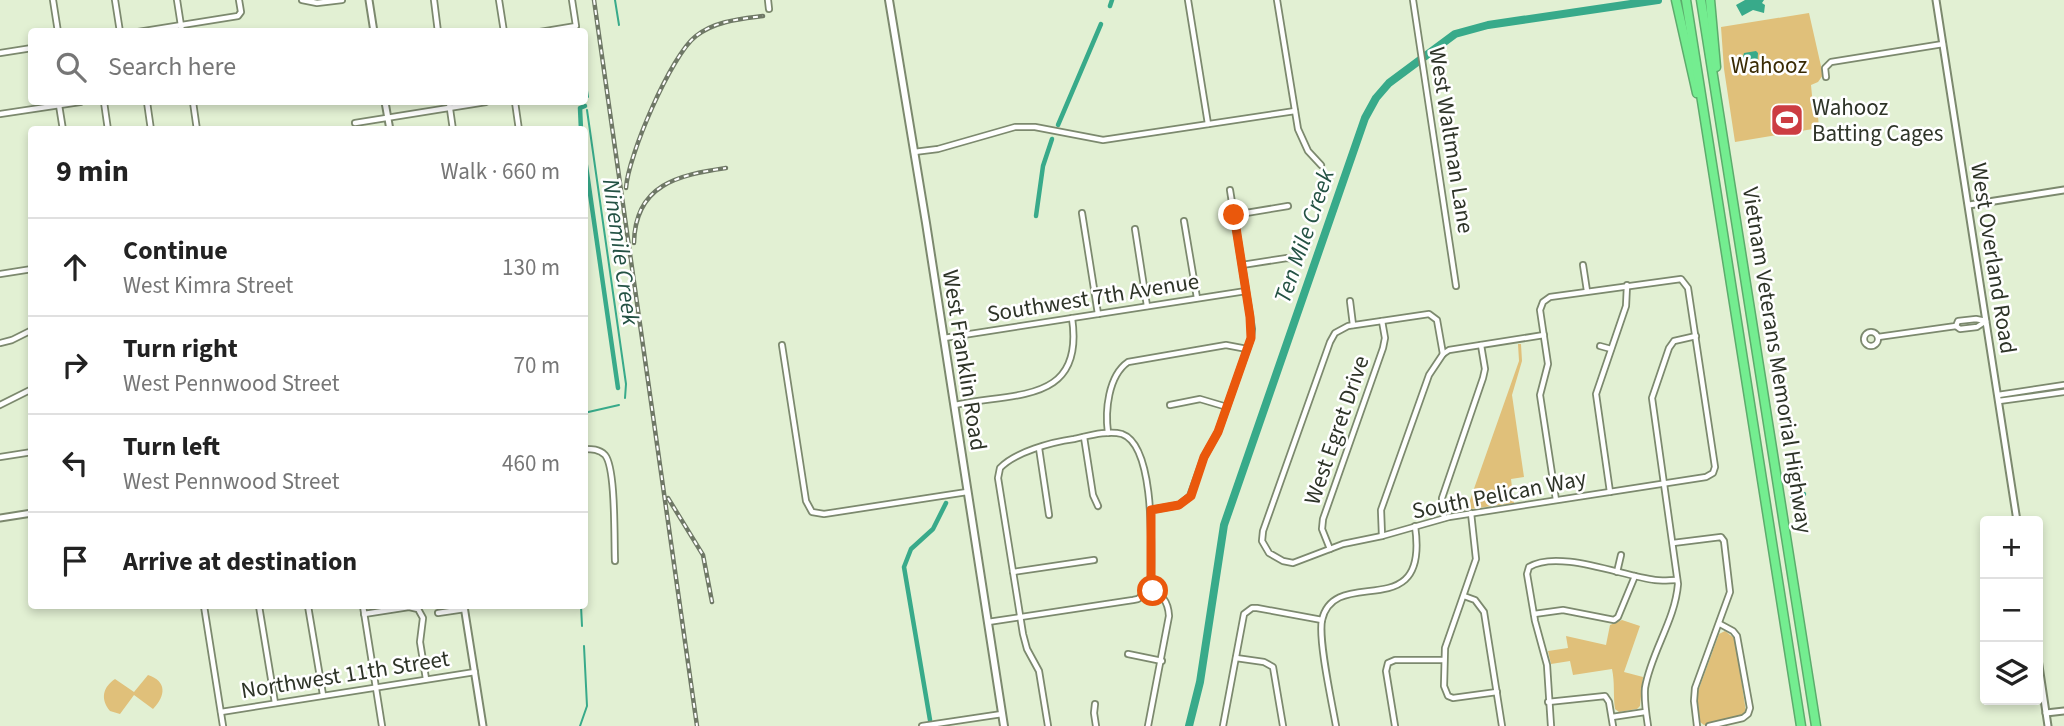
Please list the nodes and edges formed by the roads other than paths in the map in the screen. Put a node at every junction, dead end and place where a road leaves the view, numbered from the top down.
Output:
1 (53, 0) edge
2 (115, 0) edge
3 (177, 0) edge
4 (239, 0) edge
5 (302, 0) edge
6 (342, 0) edge
7 (369, 0) edge
8 (434, 0) edge
9 (499, 0) edge
10 (572, 0) edge
11 (768, 0) edge
12 (889, 0) edge
13 (1188, 0) edge
14 (1277, 0) edge
15 (1413, 0) edge
16 (1676, 0) edge
17 (1686, 0) edge
18 (1701, 0) edge
19 (1710, 0) edge
20 (1936, 0) edge
21 (769, 9) dead end
22 (181, 25) junction
23 (57, 28) edge
24 (119, 28) edge
25 (163, 28) edge
26 (181, 28) edge
27 (373, 28) edge
28 (438, 28) edge
29 (503, 28) edge
30 (564, 28) edge
31 (1943, 44) junction
32 (28, 49) edge
33 (0, 53) edge
34 (1826, 77) dead end
35 (59, 105) joint
36 (104, 105) edge
37 (147, 105) edge
38 (193, 105) edge
39 (386, 105) edge
40 (445, 105) edge
41 (449, 105) edge
42 (515, 105) edge
43 (1295, 111) junction
44 (0, 114) edge
45 (388, 118) junction
46 (355, 123) dead end
47 (1208, 124) junction
48 (1707, 124) junction
49 (62, 126) edge
50 (107, 126) edge
51 (150, 126) edge
52 (196, 126) edge
53 (389, 126) edge
54 (452, 126) edge
55 (518, 126) edge
56 (1725, 150) junction
57 (913, 153) junction
58 (1321, 165) dead end
59 (1230, 190) dead end
60 (2064, 190) edge
61 (1969, 205) junction
62 (1288, 206) dead end
63 (1082, 213) dead end
64 (1234, 215) junction
65 (1184, 221) dead end
66 (1135, 229) dead end
67 (1296, 260) dead end
68 (1242, 265) junction
69 (1583, 265) dead end
70 (28, 270) edge
71 (0, 274) edge
72 (1628, 285) junction
73 (1456, 286) dead end
74 (1246, 291) junction
75 (1587, 291) junction
76 (1197, 298) junction
77 (1350, 301) dead end
78 (1147, 306) junction
79 (1098, 314) junction
80 (1072, 318) junction
81 (1382, 321) junction
82 (1986, 321) junction
83 (1353, 325) junction
84 (28, 332) edge
85 (1544, 335) junction
86 (1696, 336) junction
87 (944, 338) junction
88 (1878, 338) dead end
89 (0, 343) edge
90 (782, 345) dead end
91 (1481, 345) junction
92 (1600, 346) dead end
93 (1247, 349) junction
94 (1611, 349) junction
95 (1443, 354) junction
96 (2064, 385) edge
97 (28, 391) edge
98 (2064, 392) edge
99 (1998, 398) junction
100 (0, 405) edge
101 (955, 405) junction
102 (1170, 405) dead end
103 (1227, 407) junction
104 (1108, 433) junction
105 (1084, 437) junction
106 (1039, 448) junction
107 (588, 449) edge
108 (28, 453) edge
109 (0, 457) edge
110 (1664, 484) junction
111 (968, 492) junction
112 (1610, 492) junction
113 (1556, 500) junction
114 (1098, 506) dead end
115 (1151, 510) junction
116 (1471, 513) junction
117 (28, 514) edge
118 (1049, 515) dead end
119 (2016, 516) edge
120 (0, 518) edge
121 (1444, 518) junction
122 (1415, 526) junction
123 (1382, 536) junction
124 (1673, 543) junction
125 (1330, 549) junction
126 (1622, 555) dead end
127 (1094, 560) dead end
128 (615, 561) dead end
129 (1013, 572) junction
130 (1617, 572) junction
131 (1634, 576) junction
132 (1677, 580) junction
133 (1149, 589) junction
134 (1464, 596) junction
135 (204, 609) edge
136 (259, 609) edge
137 (309, 609) edge
138 (363, 609) edge
139 (396, 609) edge
140 (418, 609) edge
141 (456, 609) edge
142 (465, 609) edge
143 (438, 613) dead end
144 (364, 614) junction
145 (1534, 614) junction
146 (1020, 618) junction
147 (1322, 620) junction
148 (988, 622) junction
149 (1720, 624) junction
150 (1128, 654) dead end
151 (1236, 658) junction
152 (1444, 660) junction
153 (1162, 661) junction
154 (475, 672) junction
155 (426, 679) junction
156 (375, 687) junction
157 (1497, 692) junction
158 (2043, 693) edge
159 (323, 695) junction
160 (1548, 702) junction
161 (275, 703) junction
162 (1095, 704) dead end
163 (2064, 711) edge
164 (220, 712) junction
165 (1646, 712) junction
166 (1002, 713) junction
167 (2046, 713) junction
168 (1612, 717) junction
169 (223, 726) edge
170 (382, 726) edge
171 (483, 726) edge
172 (922, 726) edge
173 (1004, 726) edge
174 (1048, 726) edge
175 (1096, 726) edge
176 (1148, 726) edge
177 (1223, 726) edge
178 (1283, 726) edge
179 (1336, 726) edge
180 (1395, 726) edge
181 (1502, 726) edge
182 (1551, 726) edge
183 (1613, 726) edge
184 (1648, 726) edge
185 (1697, 726) edge
186 (1709, 726) edge
187 (1801, 726) edge
188 (1816, 726) edge
189 (2048, 726) edge

1 - 23 street
2 - 24 street
3 - 22 street
4 - 22 street
5 - 6 street
7 - 27 street
8 - 28 street
9 - 29 street
10 - 30 street
11 - 21 street
12 - 57 main road, West Franklin Road
13 - 47 street
14 - 43 street
15 - 73 street, West Waltman Lane
16 - 48 highway
17 - 48 highway, Vietnam Veterans Memorial Highway
18 - 56 highway, Vietnam Veterans Memorial Highway
19 - 56 highway
20 - 31 street, West Overland Road
22 - 25 street
22 - 26 street
31 - 34 street
31 - 61 street, West Overland Road
32 - 33 street
35 - 44 street
35 - 49 street
36 - 50 street
37 - 51 street
38 - 52 street
39 - 45 street
40 - 45 street
41 - 54 street
42 - 55 street
43 - 47 street
43 - 58 street
45 - 46 street
45 - 53 street
47 - 57 street
48 - 187 highway, Vietnam Veterans Memorial Highway
56 - 188 highway, Vietnam Veterans Memorial Highway
57 - 87 main road, West Franklin Road
59 - 64 street
60 - 61 street
61 - 82 street, West Overland Road
62 - 64 street
63 - 79 street
64 - 68 street
65 - 76 street
66 - 78 street
67 - 68 street
68 - 74 street
69 - 75 street
70 - 71 street
72 - 75 street
72 - 86 street
72 - 94 street
74 - 76 street, Southwest 7th Avenue
74 - 93 street
75 - 85 street
76 - 78 street, Southwest 7th Avenue
77 - 83 street
78 - 79 street, Southwest 7th Avenue
79 - 80 street, Southwest 7th Avenue
80 - 87 street, Southwest 7th Avenue
80 - 101 street
81 - 83 street
81 - 95 street
81 - 125 street, West Egret Drive
82 - 88 street
82 - 99 street, West Overland Road
83 - 125 street, South Pelican Way
84 - 89 street
85 - 91 street
85 - 113 street
86 - 110 street
86 - 110 street, South Pelican Way
87 - 101 main road, West Franklin Road
90 - 111 street
91 - 95 street
91 - 121 street
92 - 94 street
93 - 103 street
93 - 104 street
94 - 112 street
95 - 123 street
96 - 99 street
97 - 100 street
98 - 99 street
99 - 119 street, West Overland Road
101 - 111 main road, West Franklin Road
102 - 103 street
103 - 115 street
104 - 105 street
104 - 115 street
105 - 106 street
105 - 114 street
106 - 118 street
106 - 129 street
107 - 128 street
108 - 109 street
110 - 112 street, South Pelican Way
110 - 124 street
111 - 148 main road, West Franklin Road
112 - 113 street, South Pelican Way
113 - 116 street, South Pelican Way
115 - 133 street
116 - 121 street, South Pelican Way
116 - 134 street
117 - 120 street
121 - 122 street, South Pelican Way
122 - 123 street, South Pelican Way
122 - 147 street
123 - 125 street, South Pelican Way
124 - 132 street
124 - 149 street
126 - 130 street
127 - 129 street
129 - 146 street
130 - 131 street
130 - 145 street
131 - 132 street
131 - 145 street
132 - 165 street
133 - 146 street
133 - 153 street
134 - 152 street
134 - 157 street
135 - 164 street
136 - 161 street
137 - 159 street
138 - 144 street
139 - 144 street
140 - 155 street
141 - 143 street
142 - 154 street
144 - 156 street
145 - 160 street
146 - 148 street
146 - 174 street
147 - 151 street
147 - 179 street
148 - 166 main road, West Franklin Road
149 - 185 street
149 - 186 street
150 - 153 street
151 - 177 street
151 - 178 street
152 - 157 street
152 - 180 street
153 - 176 street
154 - 155 street, Northwest 11th Street
154 - 171 street
155 - 156 street, Northwest 11th Street
156 - 159 street, Northwest 11th Street
156 - 170 street
157 - 181 street
158 - 167 street
159 - 161 street, Northwest 11th Street
160 - 168 street
160 - 182 street
161 - 164 street, Northwest 11th Street
162 - 175 street
163 - 167 street
164 - 169 street
165 - 168 street
165 - 184 street
166 - 172 street
166 - 173 main road, West Franklin Road
167 - 189 street
168 - 183 street

